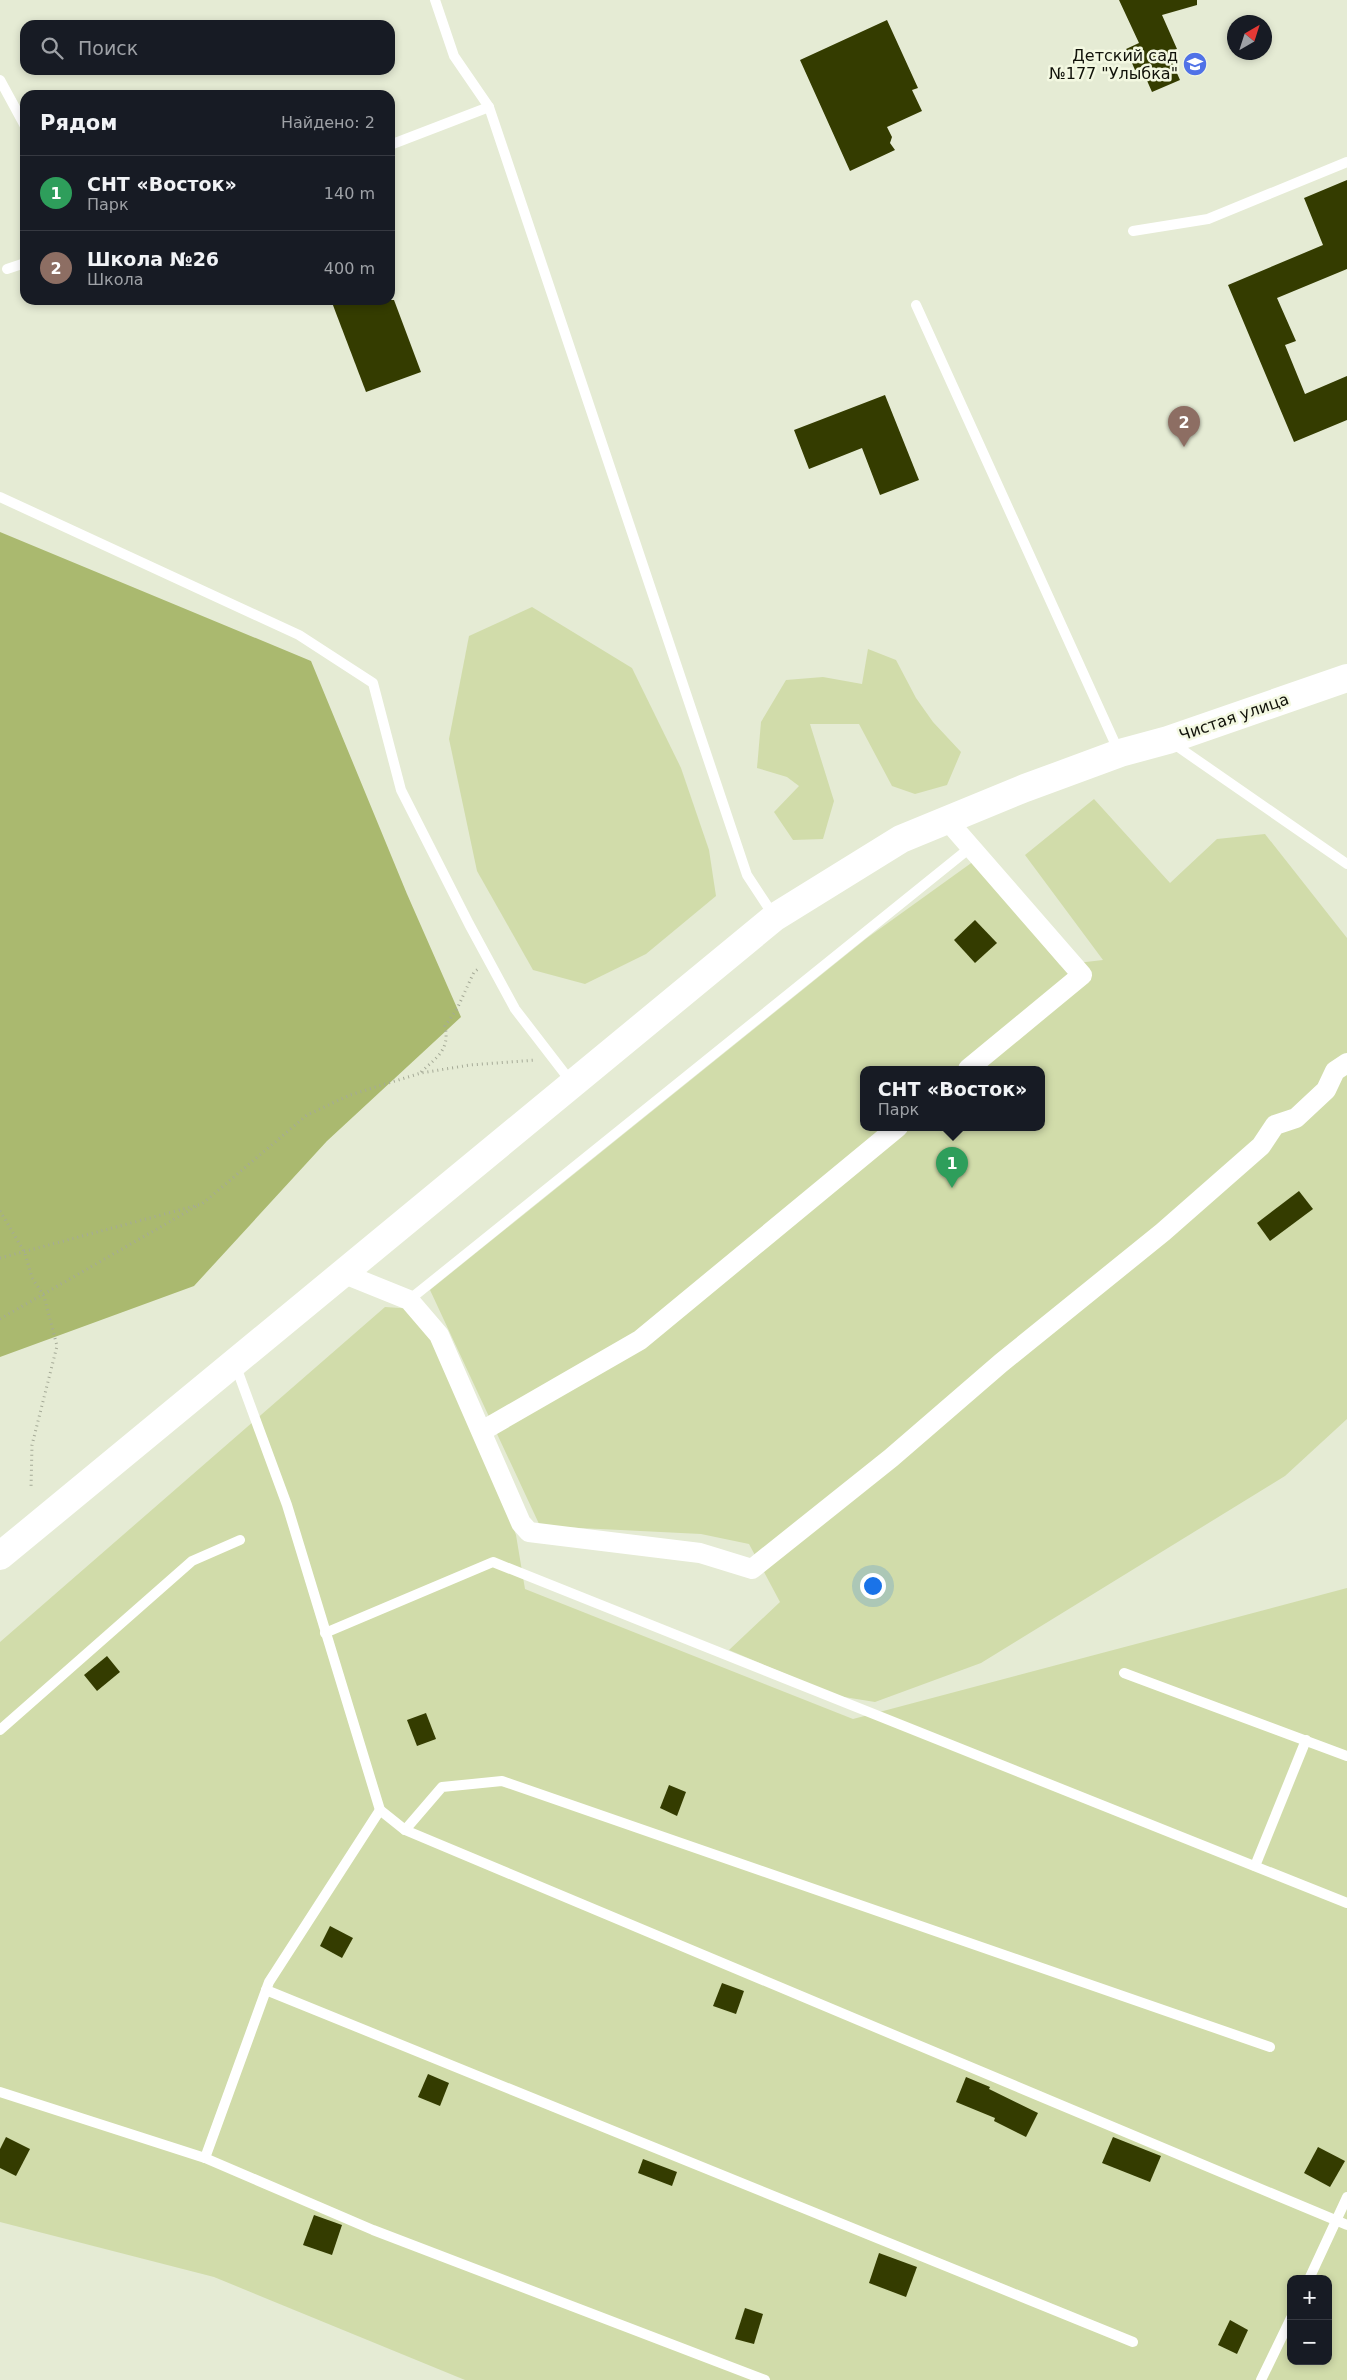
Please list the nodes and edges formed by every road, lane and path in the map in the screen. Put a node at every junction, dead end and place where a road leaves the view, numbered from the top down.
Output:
1 (435, 0) edge
2 (0, 80) edge
3 (489, 107) junction
4 (20, 117) edge
5 (395, 143) edge
6 (1347, 162) edge
7 (1133, 231) dead end
8 (20, 264) edge
9 (7, 269) dead end
10 (916, 305) dead end
11 (0, 497) edge
12 (1347, 678) edge
13 (1168, 740) junction
14 (1120, 753) junction
15 (947, 820) junction
16 (971, 847) junction
17 (1347, 864) edge
18 (775, 917) junction
19 (488, 961) junction
20 (552, 1058) junction
21 (1347, 1062) edge
22 (972, 1066) edge
23 (420, 1073) junction
24 (572, 1083) junction
25 (893, 1131) edge
26 (202, 1204) junction
27 (0, 1211) edge
28 (25, 1253) junction
29 (0, 1258) edge
30 (342, 1273) junction
31 (44, 1296) junction
32 (409, 1300) junction
33 (0, 1319) edge
34 (235, 1362) junction
35 (482, 1431) junction
36 (32, 1490) dead end
37 (240, 1540) dead end
38 (0, 1556) edge
39 (325, 1633) junction
40 (1124, 1674) dead end
41 (0, 1730) edge
42 (1306, 1740) junction
43 (1347, 1756) edge
44 (380, 1810) junction
45 (405, 1830) junction
46 (1255, 1866) junction
47 (1347, 1903) edge
48 (266, 1990) junction
49 (1270, 2047) dead end
50 (0, 2092) edge
51 (205, 2158) junction
52 (1347, 2197) edge
53 (1342, 2223) edge
54 (1312, 2275) edge
55 (1290, 2320) edge
56 (1134, 2342) dead end
57 (765, 2380) edge
58 (1261, 2380) edge

1 - 3 lane
2 - 4 lane
3 - 5 lane
3 - 18 lane
6 - 7 lane
8 - 9 lane
10 - 14 lane
11 - 19 lane
12 - 13 main road, Чистая улица
13 - 14 main road, Чистая улица
13 - 17 lane
14 - 15 main road, Чистая улица
15 - 16 street
15 - 18 main road, Чистая улица
16 - 22 street
16 - 32 lane
18 - 24 main road, Чистая улица
19 - 20 lane
19 - 23 path
20 - 23 path
20 - 24 lane
21 - 35 street
23 - 26 path
24 - 30 main road, Чистая улица
25 - 35 street
26 - 28 path
26 - 31 path
27 - 28 path
28 - 29 path
28 - 31 path
30 - 32 street
30 - 34 main road, Чистая улица
31 - 33 path
31 - 36 path
32 - 35 street
34 - 38 main road, Чистая улица
34 - 39 lane
37 - 41 lane
39 - 44 lane
39 - 46 lane
40 - 42 lane
42 - 43 lane
42 - 46 lane
44 - 45 lane
44 - 48 lane
45 - 49 lane
45 - 53 lane
46 - 47 lane
48 - 51 lane
48 - 56 lane
50 - 51 lane
51 - 57 lane
52 - 53 lane
53 - 54 lane
55 - 58 lane

